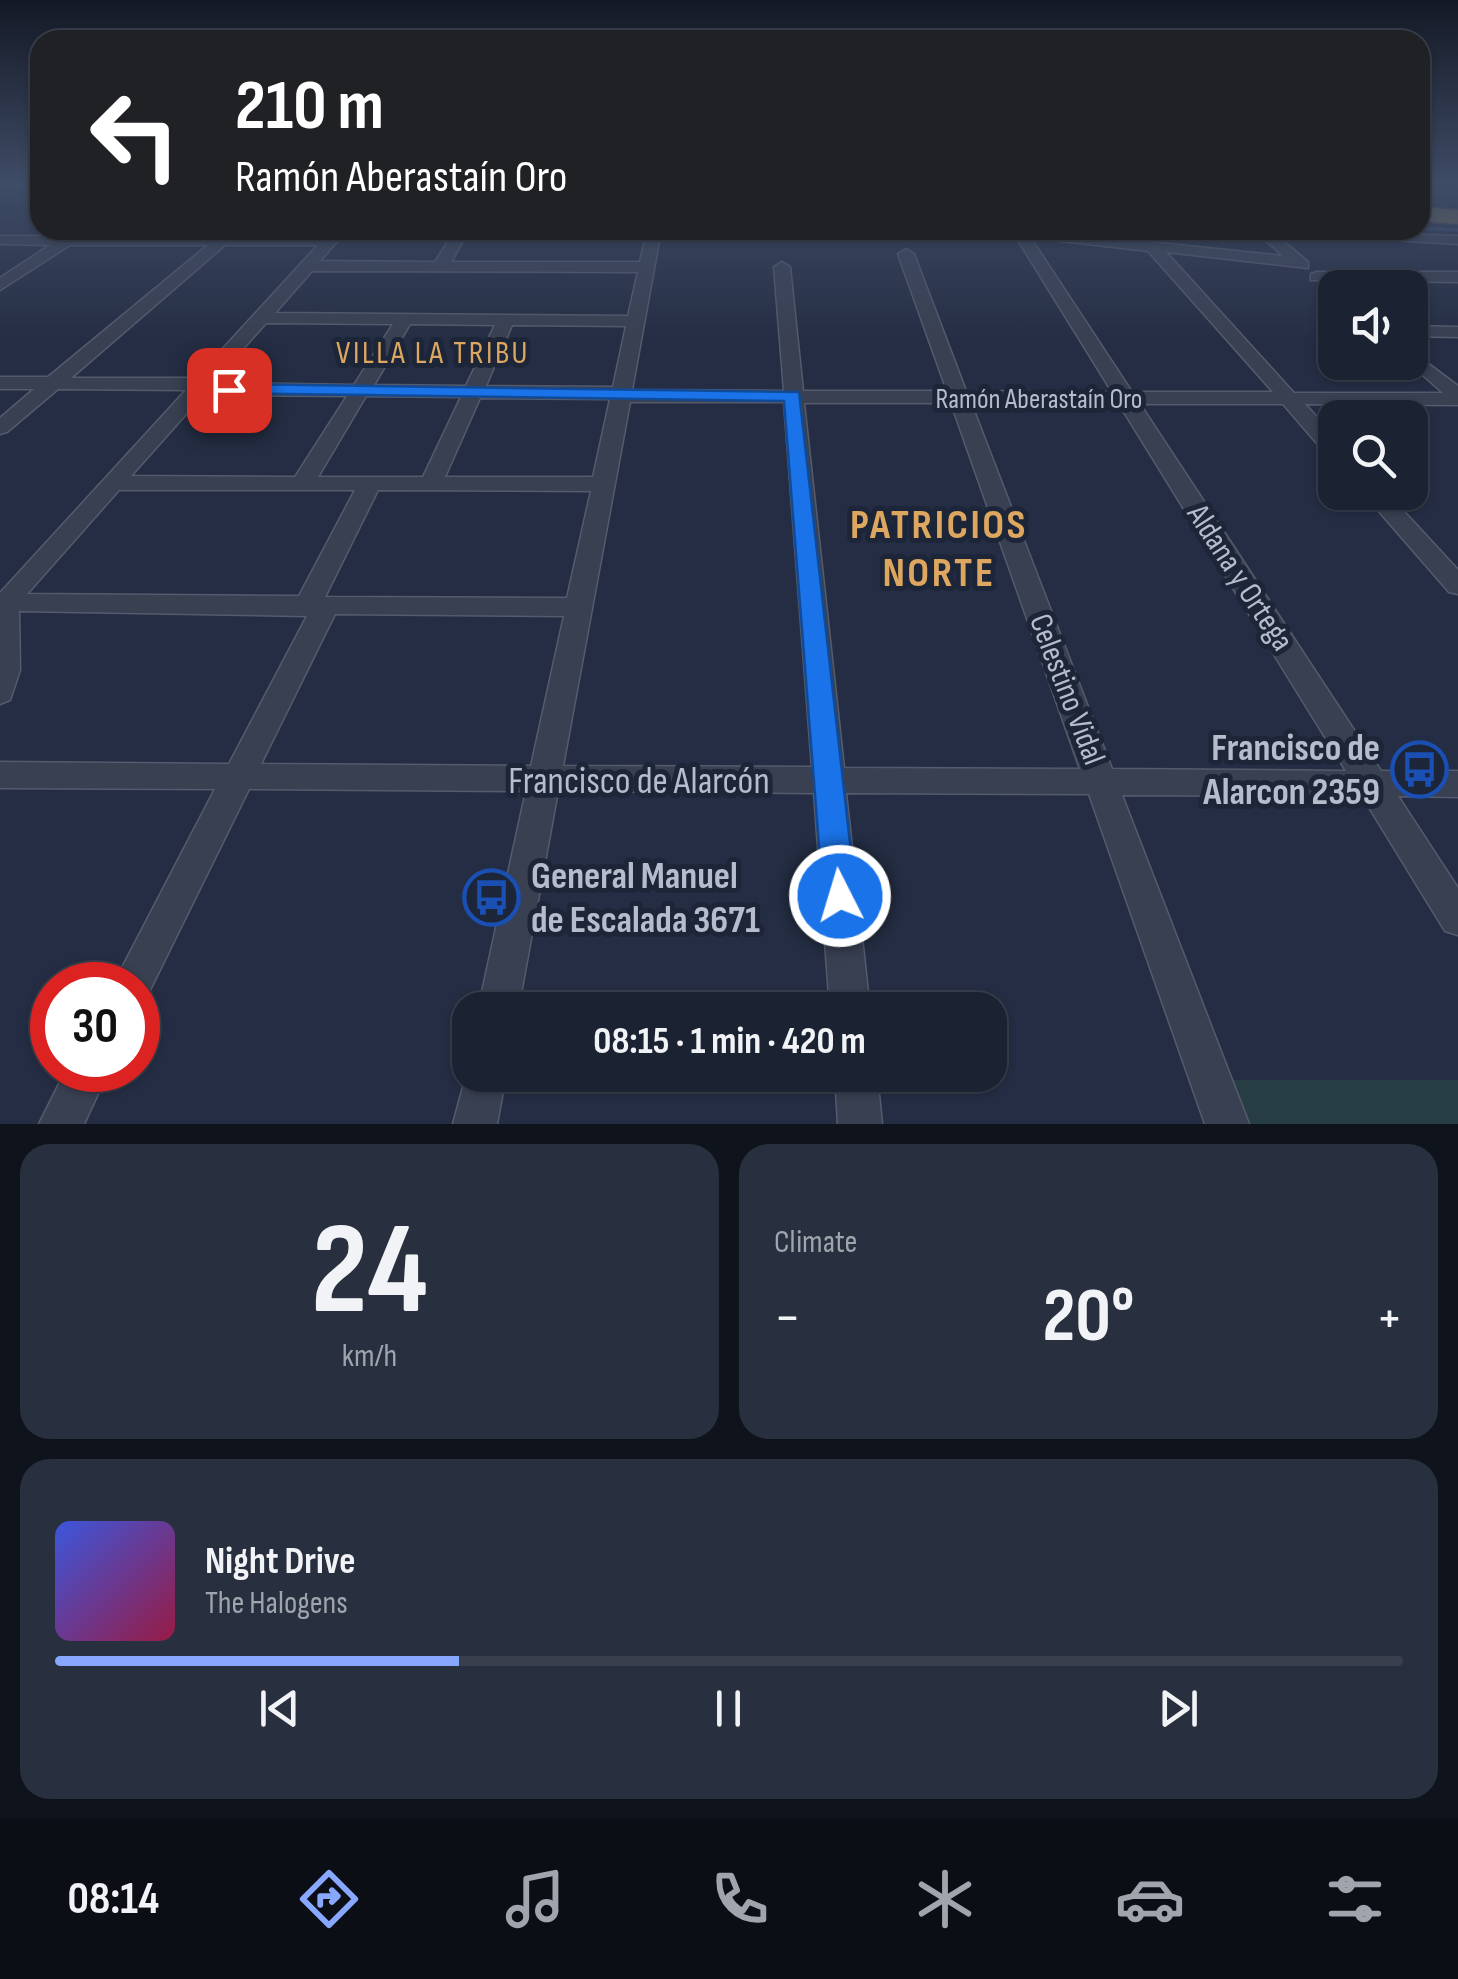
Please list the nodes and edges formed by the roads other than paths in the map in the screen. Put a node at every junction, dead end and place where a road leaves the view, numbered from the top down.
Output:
1 (30, 238) edge
2 (1430, 238) edge
3 (0, 240) edge
4 (68, 240) edge
5 (221, 240) edge
6 (330, 240) edge
7 (456, 240) edge
8 (652, 240) edge
9 (1024, 240) edge
10 (1061, 240) edge
11 (1273, 240) edge
12 (1458, 240) edge
13 (1153, 247) junction
14 (906, 254) dead end
15 (1298, 262) junction
16 (306, 266) junction
17 (440, 266) junction
18 (782, 267) dead end
19 (646, 268) junction
20 (1317, 276) joint
21 (1458, 277) edge
22 (0, 285) edge
23 (260, 318) junction
24 (405, 319) junction
25 (506, 320) junction
26 (634, 320) junction
27 (1428, 331) edge
28 (1458, 332) edge
29 (1428, 371) edge
30 (0, 383) edge
31 (52, 383) junction
32 (198, 387) junction
33 (362, 390) junction
34 (473, 392) junction
35 (621, 394) junction
36 (792, 396) junction
37 (958, 397) junction
38 (1458, 397) edge
39 (1126, 398) junction
40 (1288, 399) junction
41 (0, 428) edge
42 (1318, 432) edge
43 (113, 483) junction
44 (302, 484) junction
45 (431, 484) junction
46 (603, 484) junction
47 (370, 485) junction
48 (1389, 510) edge
49 (1458, 586) edge
50 (8, 600) junction
51 (316, 607) junction
52 (580, 607) junction
53 (0, 693) edge
54 (0, 774) edge
55 (238, 777) junction
56 (544, 780) junction
57 (829, 782) junction
58 (1103, 782) junction
59 (1373, 784) junction
60 (1458, 784) edge
61 (1458, 919) edge
62 (144, 962) edge
63 (502, 992) edge
64 (848, 992) edge
65 (77, 1092) edge
66 (481, 1092) edge
67 (857, 1092) edge
68 (61, 1124) edge
69 (475, 1124) edge
70 (860, 1124) edge
71 (1227, 1124) edge

1 - 3 street
2 - 12 street
4 - 22 street
5 - 31 street
6 - 16 street
7 - 17 street
8 - 19 street
9 - 39 street, Aldana y Ortega
10 - 13 street, Aldana y Ortega
11 - 15 street
13 - 15 street
13 - 40 street
14 - 37 street, Celestino Vidal
15 - 20 street
16 - 17 street
16 - 23 street
17 - 19 street
18 - 36 street
19 - 26 street
20 - 21 street
23 - 24 street
23 - 32 street
24 - 25 street
24 - 33 street
25 - 26 street
25 - 34 street
26 - 35 street
27 - 28 street
29 - 38 street
30 - 31 street, Ramón Aberastaín Oro
31 - 32 street, Ramón Aberastaín Oro
31 - 41 street
32 - 33 street, Ramón Aberastaín Oro
32 - 43 street
33 - 34 street, Ramón Aberastaín Oro
33 - 44 street
34 - 35 street, Ramón Aberastaín Oro
34 - 45 street
35 - 36 street, Ramón Aberastaín Oro
35 - 46 street
36 - 37 street, Ramón Aberastaín Oro
36 - 57 street
37 - 39 street, Ramón Aberastaín Oro
37 - 58 street, Celestino Vidal
38 - 40 street, Ramón Aberastaín Oro
39 - 40 street, Ramón Aberastaín Oro
39 - 59 street, Aldana y Ortega
40 - 42 street
43 - 44 street
43 - 50 street
44 - 47 street
45 - 46 street
45 - 47 street
46 - 52 street
47 - 51 street
48 - 49 street
50 - 51 street
50 - 53 street
51 - 52 street
51 - 55 street
52 - 56 street
54 - 55 street, Francisco de Alarcón
55 - 56 street, Francisco de Alarcón
55 - 62 street
56 - 57 street, Francisco de Alarcón
56 - 63 street
57 - 58 street, Francisco de Alarcón
57 - 64 street
58 - 59 street, Francisco de Alarcón
58 - 71 street, Celestino Vidal
59 - 60 street, Francisco de Alarcón
59 - 61 street, Aldana y Ortega
65 - 68 street
66 - 69 street
67 - 70 street

